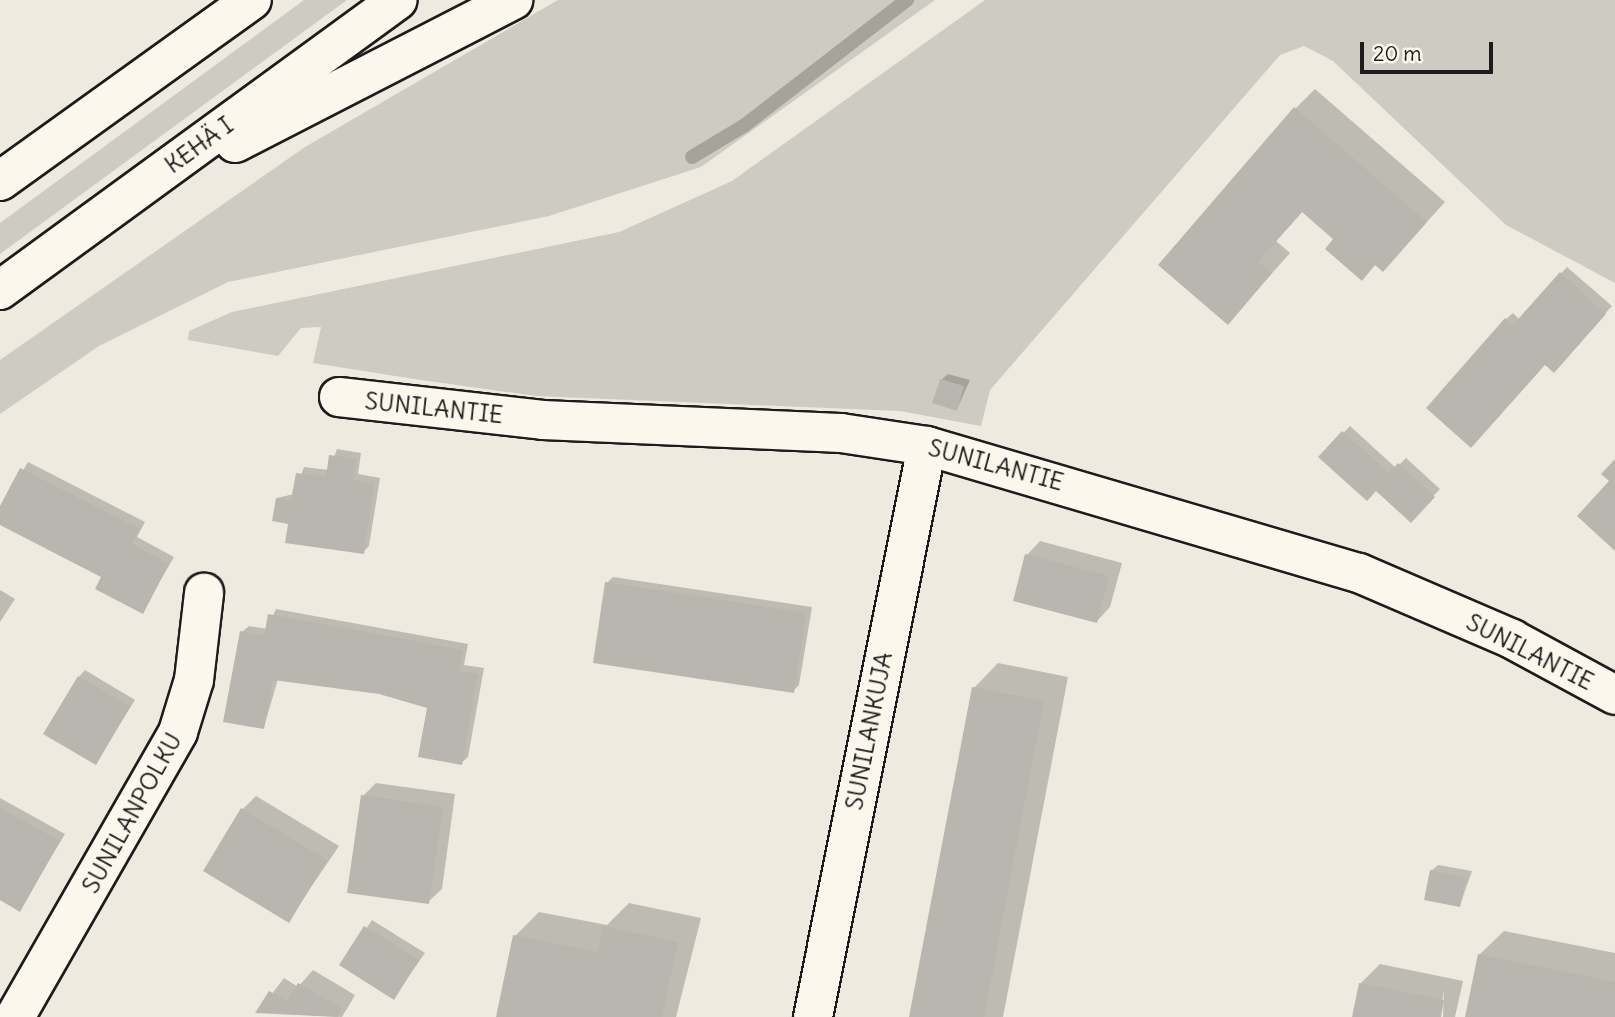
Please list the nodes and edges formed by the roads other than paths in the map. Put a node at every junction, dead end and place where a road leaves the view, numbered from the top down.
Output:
1 (252, 0) edge
2 (397, 0) edge
3 (513, 0) edge
4 (0, 181) edge
5 (116, 206) junction
6 (0, 290) edge
7 (339, 397) dead end
8 (927, 446) junction
9 (204, 593) dead end
10 (1615, 695) edge
11 (15, 1017) edge
12 (813, 1017) edge

1 - 4 main road
2 - 5 main road, KEHÄ I
3 - 5 main road
5 - 6 main road, KEHÄ I
7 - 8 main road, SUNILANTIE
8 - 10 main road, SUNILANTIE
8 - 12 main road, SUNILANKUJA
9 - 11 main road, SUNILANPOLKU

